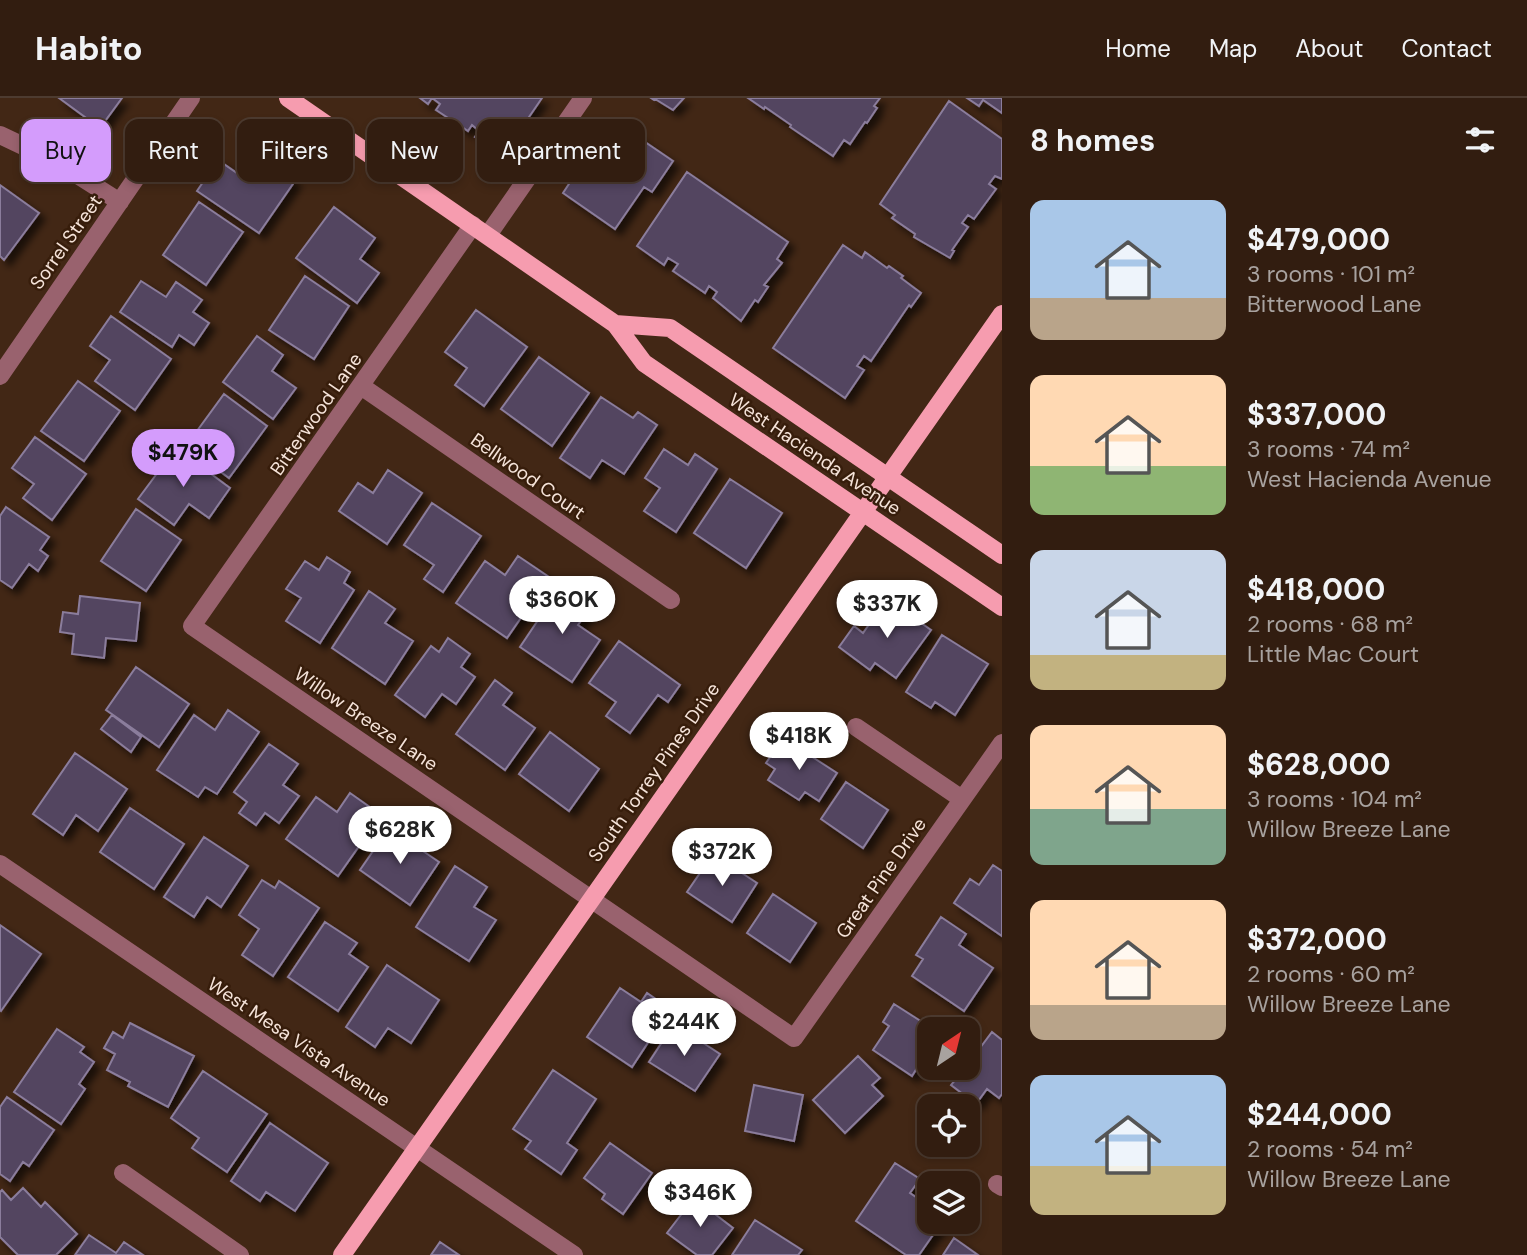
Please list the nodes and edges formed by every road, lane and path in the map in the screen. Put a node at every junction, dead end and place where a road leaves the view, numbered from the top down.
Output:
1 (191, 98) edge
2 (288, 98) edge
3 (583, 98) edge
4 (0, 135) edge
5 (120, 202) junction
6 (481, 230) junction
7 (1002, 314) edge
8 (615, 324) junction
9 (0, 376) edge
10 (361, 386) junction
11 (887, 477) junction
12 (862, 512) junction
13 (1002, 555) edge
14 (671, 600) dead end
15 (1002, 607) edge
16 (192, 626) joint
17 (856, 727) dead end
18 (1002, 743) edge
19 (962, 799) junction
20 (0, 864) edge
21 (592, 898) junction
22 (794, 1038) joint
23 (416, 1148) junction
24 (123, 1173) dead end
25 (240, 1255) edge
26 (342, 1255) edge
27 (574, 1255) edge

1 - 5 street, Sorrel Street
2 - 6 main road, West Hacienda Avenue
3 - 6 street, Bitterwood Lane
4 - 5 street
5 - 9 street, Sorrel Street
6 - 8 main road, West Hacienda Avenue
6 - 10 street, Bitterwood Lane
7 - 11 main road, South Torrey Pines Drive
8 - 11 main road, West Hacienda Avenue
8 - 12 main road, West Hacienda Avenue
10 - 14 street, Bellwood Court
10 - 16 street, Bitterwood Lane
11 - 12 main road, South Torrey Pines Drive
11 - 13 main road, West Hacienda Avenue
12 - 15 main road, West Hacienda Avenue
12 - 21 main road, South Torrey Pines Drive
16 - 21 street, Willow Breeze Lane
17 - 19 street
18 - 19 street, Great Pine Drive
19 - 22 street, Great Pine Drive
20 - 23 street, West Mesa Vista Avenue
21 - 22 street, Willow Breeze Lane
21 - 23 main road, South Torrey Pines Drive
23 - 26 main road, South Torrey Pines Drive
23 - 27 street, West Mesa Vista Avenue
24 - 25 street

